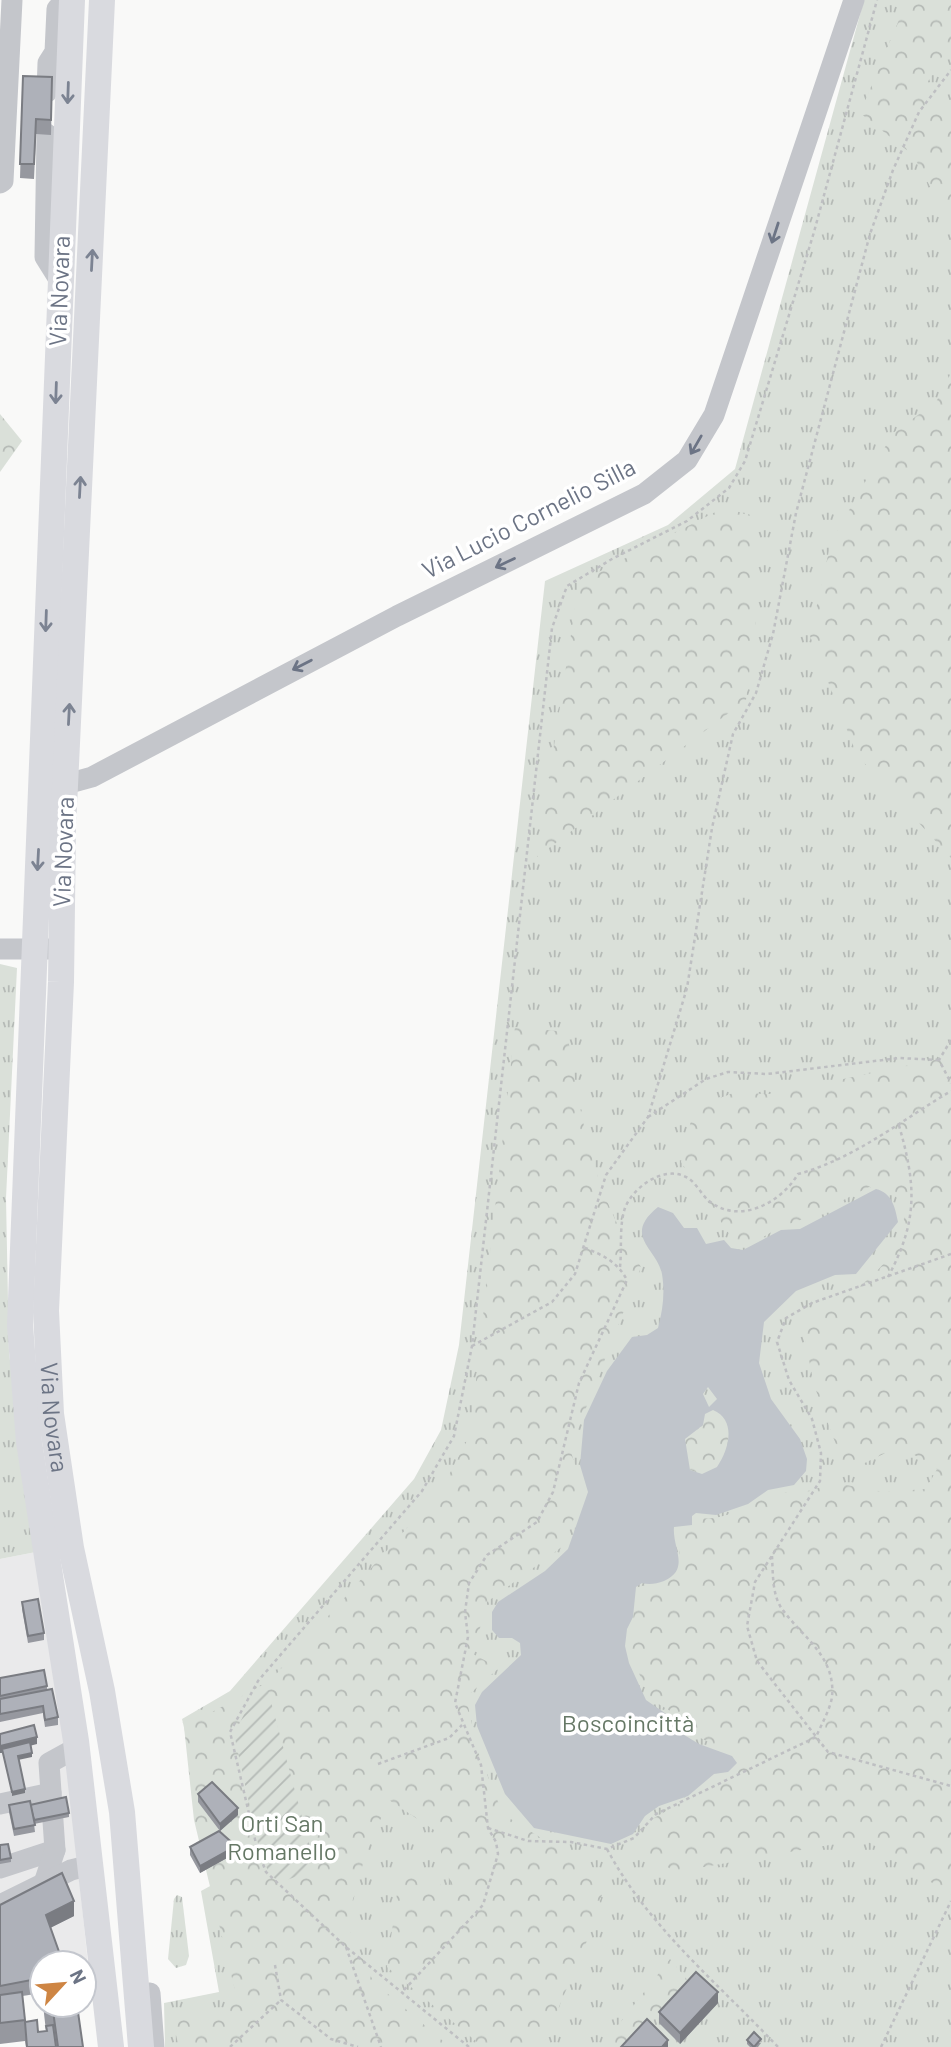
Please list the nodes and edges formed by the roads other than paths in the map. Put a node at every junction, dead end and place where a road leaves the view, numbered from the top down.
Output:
1 (12, 0) edge
2 (65, 0) edge
3 (72, 0) edge
4 (102, 0) edge
5 (854, 0) edge
6 (6, 30) edge
7 (47, 92) edge
8 (47, 134) edge
9 (0, 183) edge
10 (61, 281) junction
11 (66, 782) junction
12 (40, 792) junction
13 (61, 943) junction
14 (0, 949) edge
15 (33, 952) junction
16 (74, 1759) junction
17 (51, 1793) junction
18 (0, 1804) edge
19 (55, 1815) junction
20 (55, 1850) junction
21 (125, 1860) junction
22 (86, 1866) junction
23 (0, 1868) edge
24 (44, 1883) junction
25 (140, 1887) dead end
26 (0, 1905) edge
27 (132, 1934) junction
28 (98, 2047) edge
29 (111, 2047) edge
30 (141, 2047) edge
31 (154, 2047) edge

1 - 6 street
2 - 7 street
3 -> 10 main road, Via Novara
11 -> 4 main road, Via Novara
5 -> 11 street, Via Lucio Cornelio Silla
6 - 9 street
8 - 10 street
10 -> 12 main road, Via Novara
11 - 12 street, Via Novara
11 - 13 main road, Via Novara
12 -> 15 main road, Via Novara
13 - 15 street
13 - 21 main road, Via Novara
13 - 25 street
14 - 15 street
15 - 16 main road, Via Novara
16 - 17 street
16 - 22 main road, Via Novara
17 - 18 street
17 - 19 street
19 - 20 street
19 - 22 street
20 - 23 street
20 - 24 street
21 - 22 main road
21 - 27 main road, Via Novara
22 - 24 street
22 - 28 street
22 - 29 main road, Via Novara
24 - 26 street
27 - 30 main road, Via Novara
27 - 31 street

